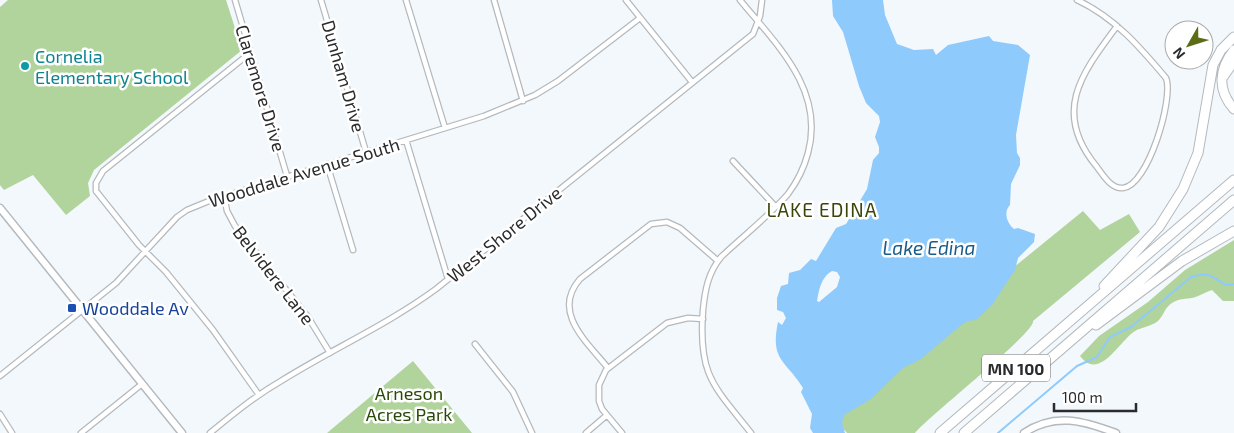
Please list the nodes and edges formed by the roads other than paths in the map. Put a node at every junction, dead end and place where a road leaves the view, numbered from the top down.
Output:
1 (235, 0) edge
2 (321, 0) edge
3 (406, 0) edge
4 (494, 0) edge
5 (626, 0) edge
6 (740, 0) edge
7 (762, 0) edge
8 (1077, 0) edge
9 (640, 18) junction
10 (758, 22) junction
11 (1117, 26) junction
12 (1234, 37) edge
13 (1234, 50) edge
14 (250, 53) junction
15 (1234, 61) edge
16 (1221, 79) junction
17 (692, 82) junction
18 (523, 100) junction
19 (1234, 109) edge
20 (445, 128) junction
21 (406, 140) junction
22 (366, 152) junction
23 (733, 161) dead end
24 (327, 164) junction
25 (287, 176) junction
26 (1234, 180) edge
27 (224, 196) junction
28 (1234, 200) edge
29 (775, 206) junction
30 (0, 208) edge
31 (1234, 232) edge
32 (353, 250) dead end
33 (145, 252) junction
34 (718, 260) junction
35 (448, 279) junction
36 (1091, 303) junction
37 (82, 310) junction
38 (703, 319) junction
39 (1071, 341) junction
40 (475, 344) dead end
41 (330, 353) junction
42 (608, 368) junction
43 (0, 376) edge
44 (142, 384) junction
45 (258, 395) junction
46 (0, 414) edge
47 (607, 415) junction
48 (12, 433) edge
49 (81, 433) edge
50 (182, 433) edge
51 (210, 433) edge
52 (532, 433) edge
53 (586, 433) edge
54 (622, 433) edge
55 (751, 433) edge
56 (940, 433) edge
57 (964, 433) edge
58 (1024, 433) edge
59 (1116, 433) edge

1 - 14 street, Claremore Drive
2 - 22 street, Dunham Drive
3 - 20 street
4 - 18 street
5 - 9 street
6 - 10 street
7 - 10 street, West Shore Drive
8 - 11 street
9 - 17 street
9 - 18 street, Wooddale Avenue South
10 - 17 street, West Shore Drive
10 - 29 street
11 - 11 street
12 - 36 highway
13 - 16 highway
14 - 25 street, Claremore Drive
14 - 33 street
15 - 16 highway
16 - 19 highway
17 - 35 street, West Shore Drive
18 - 20 street, Wooddale Avenue South
20 - 21 street, Wooddale Avenue South
21 - 22 street, Wooddale Avenue South
21 - 35 street
22 - 24 street, Wooddale Avenue South
23 - 29 street
24 - 25 street, Wooddale Avenue South
24 - 32 street
25 - 27 street, Wooddale Avenue South
26 - 36 highway, MN 100
27 - 33 street, Wooddale Avenue South
27 - 41 street, Belvidere Lane
28 - 39 highway, MN 100
29 - 34 street
30 - 37 street
31 - 39 highway
33 - 37 street, Wooddale Avenue South
33 - 45 street
34 - 38 street
34 - 42 street
35 - 41 street, West Shore Drive
36 - 56 highway, MN 100
37 - 43 street, Wooddale Avenue South
37 - 44 street
38 - 42 street
38 - 55 street
39 - 57 highway, MN 100
40 - 52 street
41 - 45 street, West Shore Drive
42 - 47 street
44 - 49 street
44 - 50 street
45 - 51 street, West Shore Drive
46 - 48 street
47 - 53 street
47 - 54 street
58 - 59 street

